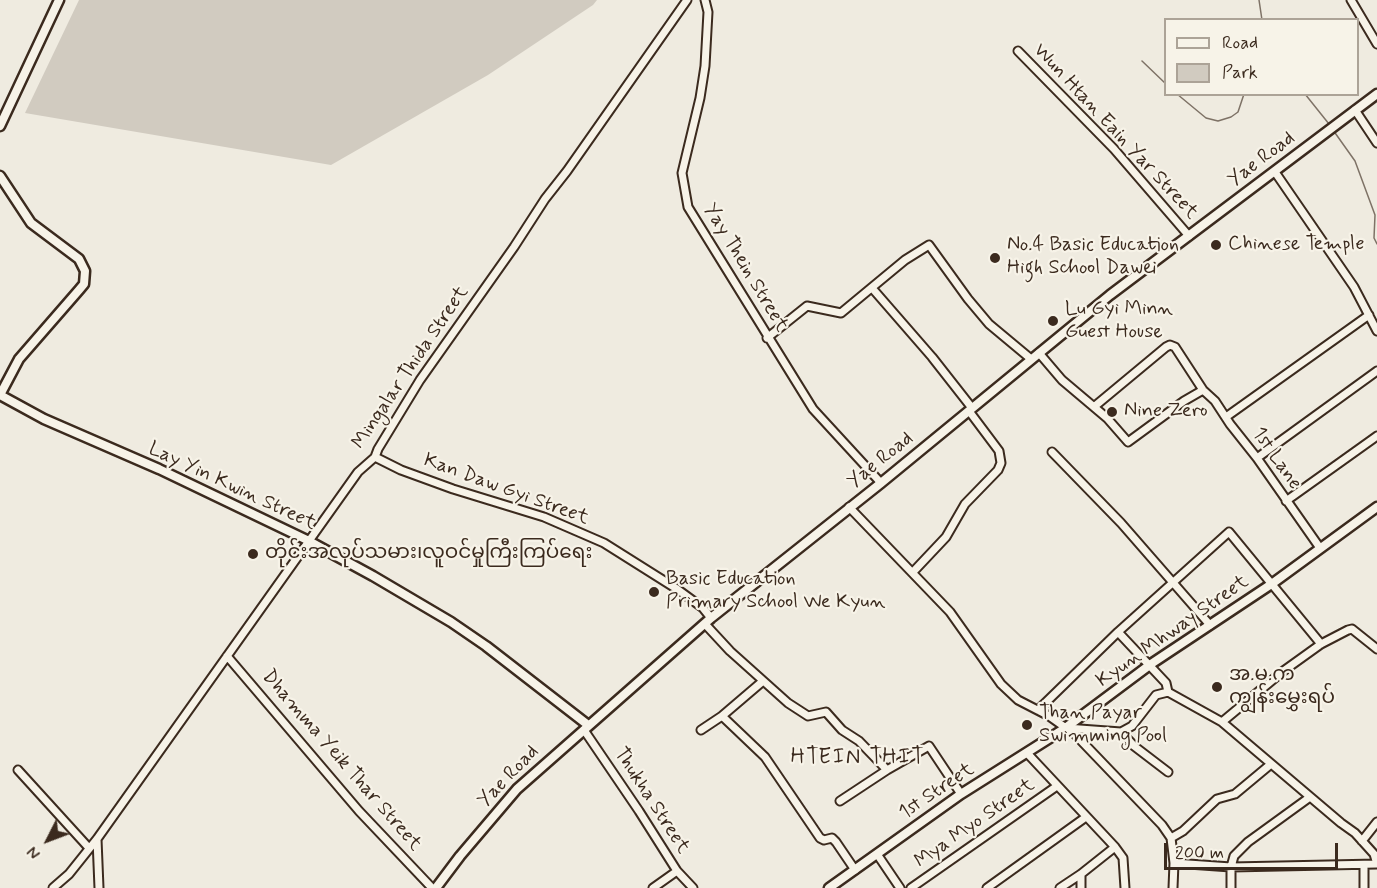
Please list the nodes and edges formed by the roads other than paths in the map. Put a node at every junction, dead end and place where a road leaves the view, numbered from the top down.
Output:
1 (59, 0) edge
2 (687, 0) edge
3 (705, 0) edge
4 (1351, 0) edge
5 (1377, 44) edge
6 (1018, 51) dead end
7 (1377, 94) edge
8 (1355, 110) junction
9 (0, 126) edge
10 (1377, 143) edge
11 (1275, 172) junction
12 (0, 176) edge
13 (1189, 236) junction
14 (872, 288) junction
15 (1369, 315) junction
16 (1377, 331) edge
17 (767, 338) junction
18 (1039, 353) junction
19 (1031, 359) junction
20 (1377, 371) edge
21 (1203, 390) junction
22 (0, 395) edge
23 (1095, 406) junction
24 (971, 410) junction
25 (1226, 417) junction
26 (1377, 436) edge
27 (1052, 452) dead end
28 (375, 457) junction
29 (1257, 458) junction
30 (881, 483) junction
31 (1286, 501) junction
32 (849, 507) junction
33 (1377, 507) edge
34 (308, 540) junction
35 (1320, 548) junction
36 (913, 572) junction
37 (1174, 582) junction
38 (1273, 583) junction
39 (708, 621) junction
40 (1210, 625) junction
41 (1118, 632) junction
42 (1321, 644) junction
43 (1377, 649) edge
44 (227, 656) junction
45 (1151, 664) junction
46 (763, 681) junction
47 (1168, 692) junction
48 (1038, 710) junction
49 (722, 717) junction
50 (1222, 722) junction
51 (586, 728) junction
52 (1067, 728) junction
53 (701, 730) dead end
54 (1121, 732) junction
55 (1027, 753) junction
56 (1271, 764) junction
57 (18, 770) dead end
58 (887, 770) junction
59 (1168, 772) dead end
60 (1057, 786) junction
61 (962, 794) junction
62 (1310, 797) junction
63 (840, 801) dead end
64 (1086, 817) junction
65 (1377, 822) edge
66 (1171, 838) junction
67 (97, 839) junction
68 (1362, 841) junction
69 (1115, 847) junction
70 (89, 848) junction
71 (877, 854) junction
72 (1174, 863) junction
73 (1377, 864) edge
74 (1364, 865) junction
75 (1231, 867) junction
76 (855, 870) junction
77 (677, 872) junction
78 (1081, 874) junction
79 (842, 884) edge
80 (53, 888) edge
81 (99, 888) edge
82 (434, 888) edge
83 (653, 888) edge
84 (693, 888) edge
85 (830, 888) edge
86 (900, 888) edge
87 (911, 888) edge
88 (987, 888) edge
89 (1060, 888) edge
90 (1081, 888) edge
91 (1125, 888) edge
92 (1173, 888) edge
93 (1231, 888) edge
94 (1364, 888) edge

1 - 9 street
2 - 28 street, Mingalar Thida Street
3 - 17 street, Yay Thein Street
4 - 5 street
6 - 13 street, Wun Htan Eain Yar Street
7 - 8 street, Yae Road
8 - 10 street
8 - 11 street, Yae Road
11 - 13 street, Yae Road
11 - 15 street
12 - 22 street
13 - 18 street, Yae Road
14 - 17 street
14 - 19 street
14 - 24 street
15 - 16 street
15 - 25 street
17 - 30 street, Yay Thein Street
18 - 19 street, Yae Road
18 - 23 street
19 - 24 street, Yae Road
20 - 29 street
21 - 23 street
21 - 23 street, 1st Lane
21 - 25 street, 1st Lane
22 - 34 street, Lay Yin Kwin Street
24 - 30 street, Yae Road
24 - 36 street
25 - 29 street, 1st Lane
26 - 31 street
27 - 37 street
28 - 34 street, Mingalar Thida Street
28 - 39 street, Kan Daw Gyi Street
29 - 31 street, 1st Lane
30 - 32 street, Yae Road
31 - 35 street, 1st Lane
32 - 36 street
32 - 39 street, Yae Road
33 - 35 street, Kyun Mhway Street
34 - 44 street, Mingalar Thida Street
34 - 51 street, Lay Yin Kwin Street
35 - 38 street, Kyun Mhway Street
36 - 48 street
37 - 38 street
37 - 40 street
37 - 41 street
38 - 40 street, Kyun Mhway Street
38 - 42 street
39 - 46 street, Kan Daw Gyi Street
39 - 51 street, Yae Road
40 - 45 street, Kyun Mhway Street
41 - 45 street
41 - 48 street
42 - 43 street
42 - 50 street
44 - 67 street, Mingalar Thida Street
44 - 82 street, Dhamma Yeik Thar Street
45 - 47 street
45 - 52 street, Kyun Mhway Street
46 - 49 street
46 - 58 street, Kan Daw Gyi Street
47 - 50 street
47 - 54 street
48 - 52 street
49 - 53 street
49 - 76 street
50 - 56 street
51 - 77 street, Thukha Street
51 - 82 street, Yae Road
52 - 54 street
52 - 55 street, 1st Street
52 - 66 street
54 - 59 street
55 - 60 street
55 - 61 street, 1st Street
56 - 62 street
56 - 66 street
57 - 70 street
58 - 61 street
58 - 63 street
60 - 64 street
60 - 87 street, Mya Myo Street
61 - 71 street, 1st Street
62 - 68 street
62 - 75 street
64 - 69 street
64 - 88 street
65 - 68 street
66 - 72 street
67 - 70 street, Mingalar Thida Street
67 - 81 street
68 - 73 street
69 - 78 street
69 - 91 street
70 - 80 street, Mingalar Thida Street
71 - 76 street, 1st Street
71 - 86 street
72 - 75 street
72 - 92 street
73 - 74 street
74 - 75 street
74 - 94 street
75 - 93 street
76 - 79 street, 1st Street
77 - 83 street
77 - 84 street, Thukha Street
78 - 89 street
78 - 90 street
79 - 85 street, 1st Street

